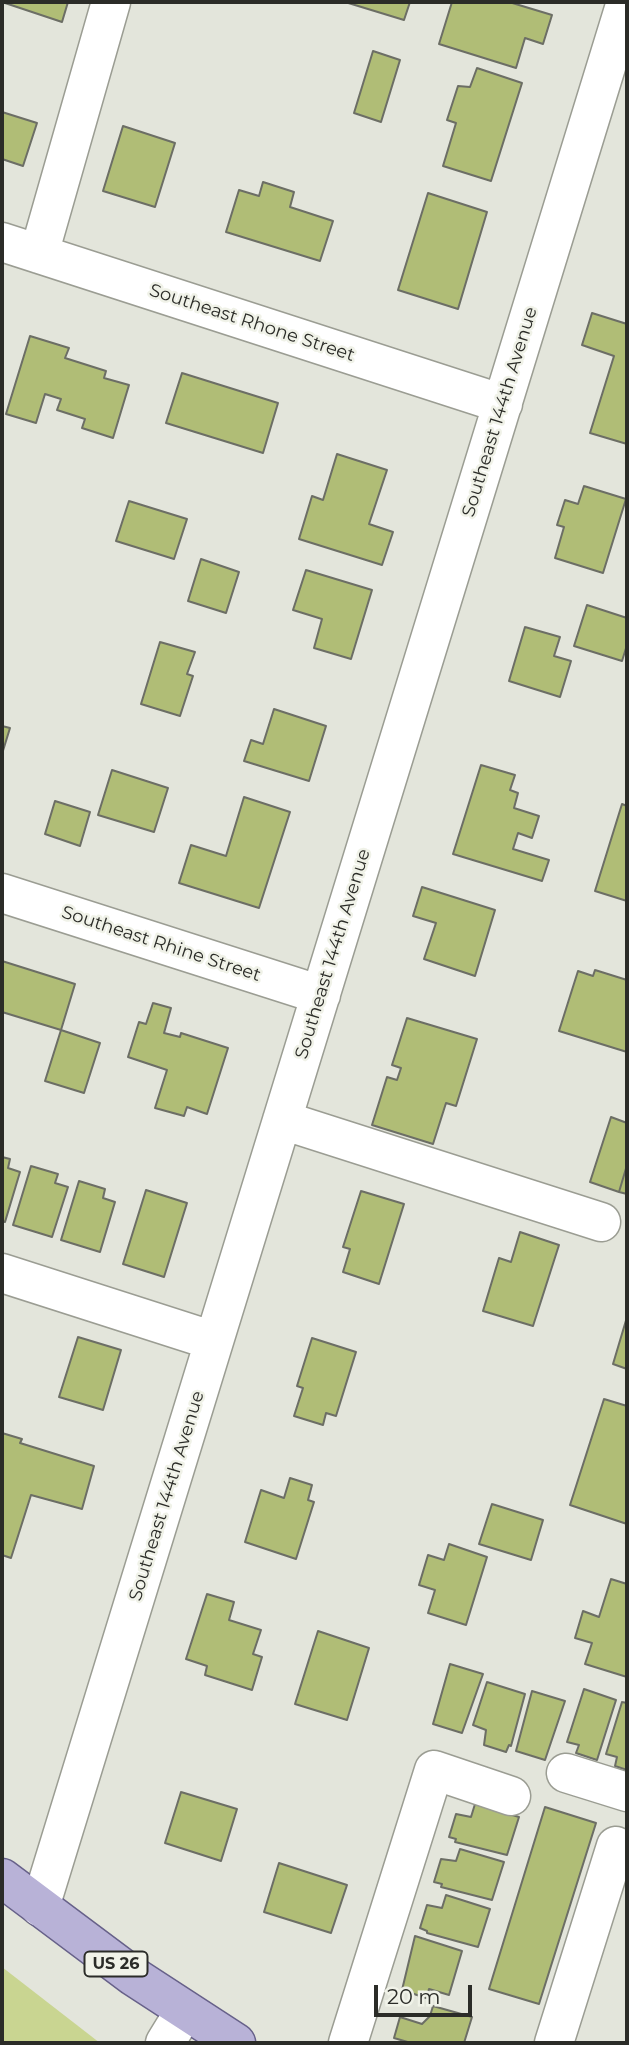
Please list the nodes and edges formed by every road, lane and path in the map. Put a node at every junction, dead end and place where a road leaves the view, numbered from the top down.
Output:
1 (111, 2) edge
2 (626, 2) edge
3 (2, 242) edge
4 (38, 254) junction
5 (503, 404) junction
6 (2, 893) edge
7 (321, 995) junction
8 (282, 1120) junction
9 (601, 1222) dead end
10 (2, 1273) edge
11 (214, 1340) junction
12 (566, 1773) dead end
13 (627, 1792) edge
14 (511, 1796) dead end
15 (616, 1846) dead end
16 (2, 1878) edge
17 (40, 1907) junction
18 (175, 2028) edge
19 (236, 2043) edge
20 (348, 2043) edge
21 (554, 2043) edge

1 - 4 street
2 - 5 street, Southeast 144th Avenue
3 - 4 street, Southeast Rhone Street
4 - 5 street, Southeast Rhone Street
5 - 7 street, Southeast 144th Avenue
6 - 7 street, Southeast Rhine Street
7 - 8 street, Southeast 144th Avenue
8 - 9 street
8 - 11 street, Southeast 144th Avenue
10 - 11 street
11 - 17 street, Southeast 144th Avenue
12 - 13 street
14 - 20 street
15 - 21 street
16 - 17 main road, US 26
17 - 18 main road, US 26
18 - 19 main road, US 26

